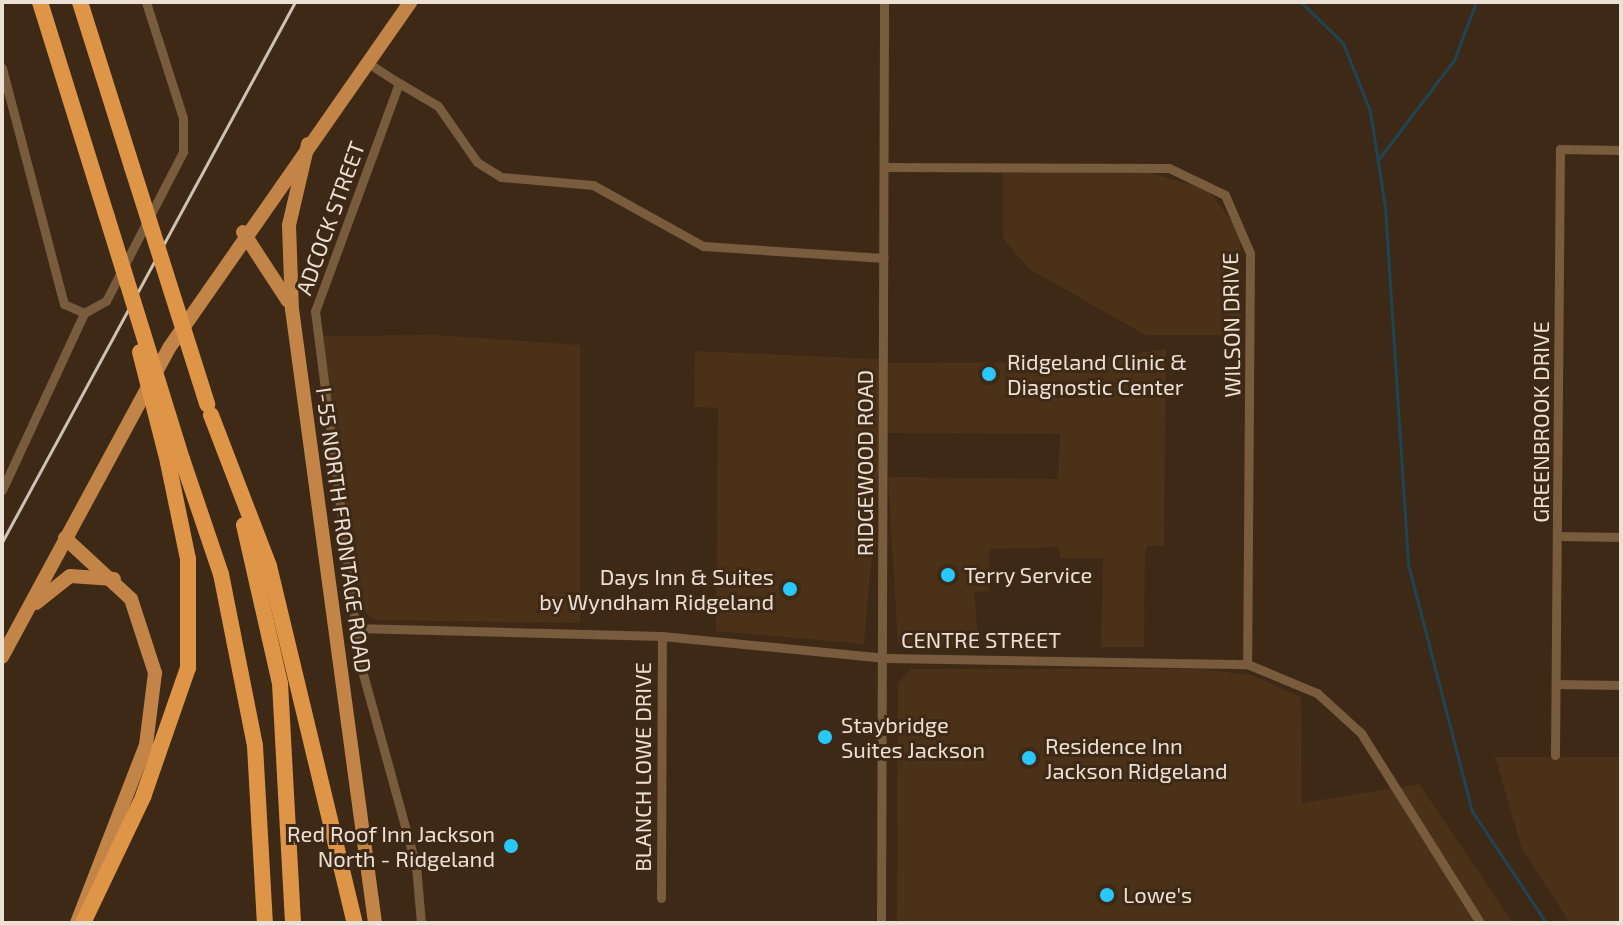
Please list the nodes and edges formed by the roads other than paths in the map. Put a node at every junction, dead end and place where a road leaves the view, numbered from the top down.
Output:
1 (40, 2) edge
2 (80, 2) edge
3 (146, 2) edge
4 (410, 2) edge
5 (884, 2) edge
6 (368, 63) junction
7 (2, 68) edge
8 (399, 83) junction
9 (308, 144) junction
10 (1621, 150) edge
11 (885, 167) junction
12 (243, 232) junction
13 (884, 258) junction
14 (292, 309) junction
15 (84, 313) junction
16 (209, 410) junction
17 (175, 461) junction
18 (2, 490) edge
19 (1559, 536) junction
20 (1621, 537) edge
21 (65, 538) junction
22 (114, 579) junction
23 (22, 618) junction
24 (355, 628) junction
25 (662, 636) junction
26 (2, 657) edge
27 (886, 658) junction
28 (1247, 664) junction
29 (1556, 684) junction
30 (1621, 685) edge
31 (1555, 755) dead end
32 (661, 898) dead end
33 (77, 923) edge
34 (83, 923) edge
35 (265, 923) edge
36 (293, 923) edge
37 (355, 923) edge
38 (375, 923) edge
39 (421, 923) edge
40 (881, 923) edge
41 (1480, 923) edge

1 - 17 highway, bridge
2 - 16 highway, bridge
3 - 15 street
4 - 6 main road
5 - 11 street, RIDGEWOOD ROAD
6 - 8 street
6 - 9 main road
7 - 15 street
8 - 13 street
8 - 24 street, ADCOCK STREET
9 - 12 main road
9 - 14 main road, I-55 NORTH FRONTAGE ROAD
10 - 19 street, GREENBROOK DRIVE
11 - 13 street, RIDGEWOOD ROAD
11 - 28 street, WILSON DRIVE
12 - 14 main road
12 - 21 main road
13 - 27 street, RIDGEWOOD ROAD
14 - 38 main road, I-55 NORTH FRONTAGE ROAD
15 - 18 street
16 - 36 highway
16 - 37 highway
17 - 34 highway
17 - 35 highway
19 - 20 street
19 - 29 street, GREENBROOK DRIVE
21 - 22 main road
21 - 23 main road
22 - 23 main road
22 - 33 main road
23 - 26 main road
24 - 25 street, CENTRE STREET
24 - 39 street, ADCOCK STREET
25 - 27 street, CENTRE STREET
25 - 32 street, BLANCH LOWE DRIVE
27 - 28 street, CENTRE STREET
27 - 40 street, RIDGEWOOD ROAD
28 - 41 street, CENTRE STREET
29 - 30 street
29 - 31 street, GREENBROOK DRIVE

